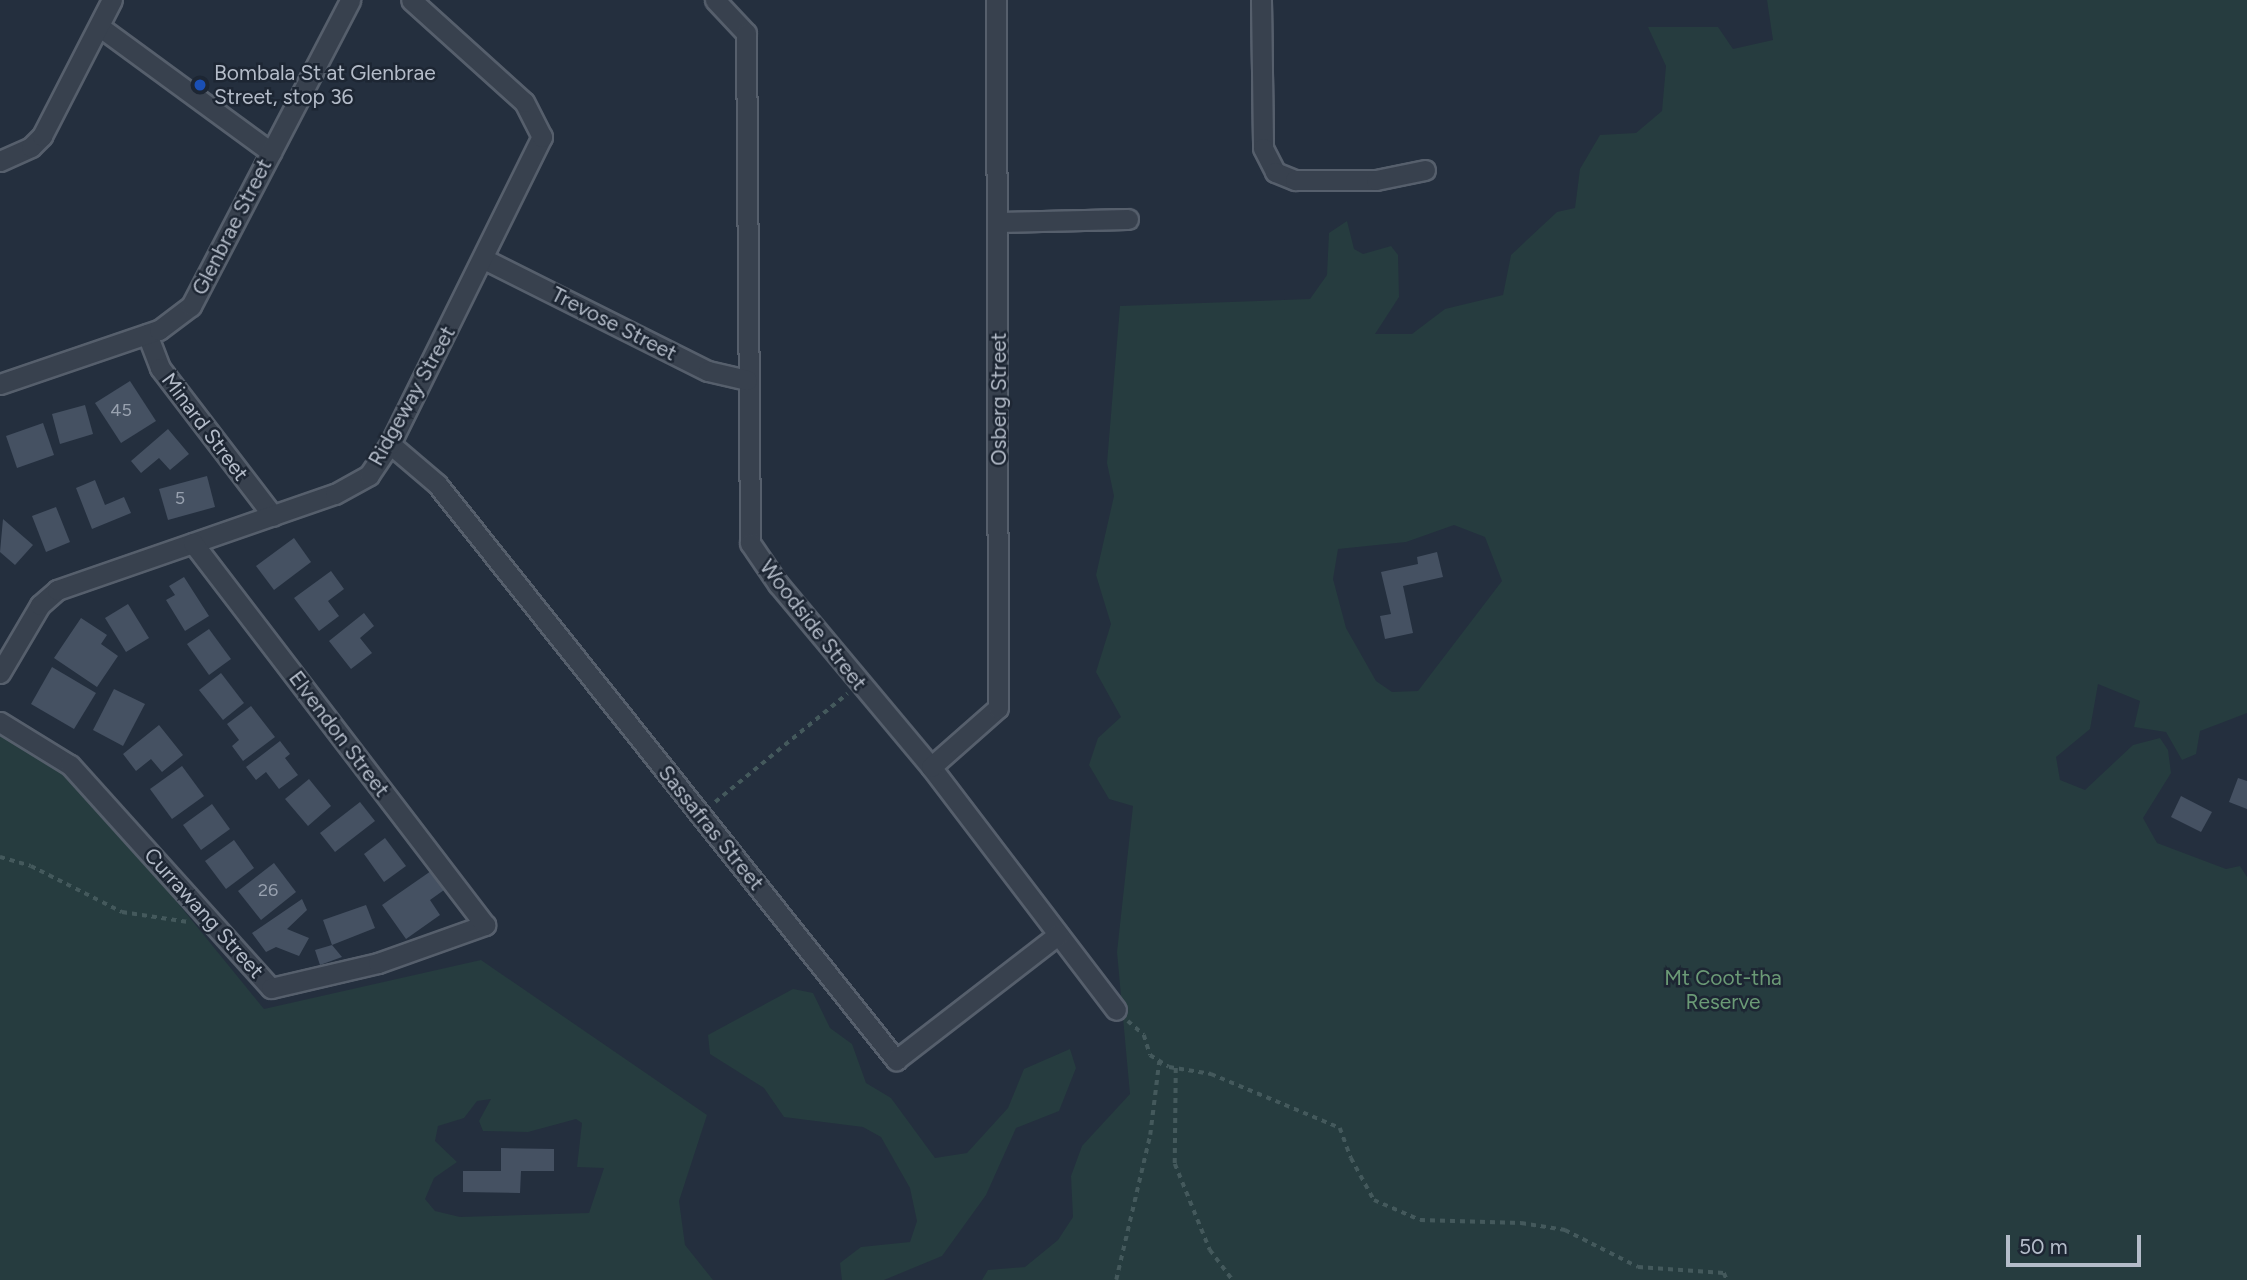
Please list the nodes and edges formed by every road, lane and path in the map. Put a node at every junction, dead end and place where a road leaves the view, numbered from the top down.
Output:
1 (113, 0) edge
2 (350, 0) edge
3 (411, 0) edge
4 (715, 0) edge
5 (996, 0) edge
6 (1261, 0) edge
7 (100, 27) junction
8 (271, 152) junction
9 (0, 161) edge
10 (1425, 170) dead end
11 (1128, 219) dead end
12 (998, 222) junction
13 (484, 258) junction
14 (147, 334) junction
15 (747, 380) junction
16 (0, 384) edge
17 (390, 444) junction
18 (272, 516) junction
19 (193, 542) junction
20 (0, 673) edge
21 (859, 684) junction
22 (0, 722) edge
23 (931, 767) junction
24 (700, 814) junction
25 (0, 857) edge
26 (214, 924) junction
27 (485, 925) joint
28 (1058, 935) junction
29 (1116, 1010) joint
30 (1160, 1062) dead end
31 (1176, 1068) junction
32 (1116, 1280) edge
33 (1233, 1280) edge
34 (1727, 1280) edge

1 - 7 street
2 - 8 street, Glenbrae Street
3 - 13 street, Ridgeway Street
4 - 15 street, Woodside Street
5 - 12 street, Osberg Street
6 - 10 street
7 - 8 street
7 - 9 street
8 - 14 street, Glenbrae Street
11 - 12 street
12 - 23 street, Osberg Street
13 - 15 street, Trevose Street
13 - 17 street, Ridgeway Street
14 - 16 street, Glenbrae Street
14 - 18 street, Minard Street
15 - 21 street, Woodside Street
17 - 18 street, Ridgeway Street
17 - 24 street, Sassafras Street
18 - 19 street, Ridgeway Street
19 - 20 street, Ridgeway Street
19 - 27 street, Elvendon Street
21 - 23 street, Woodside Street
21 - 24 path
22 - 26 street, Currawang Street
23 - 28 street, Woodside Street
24 - 28 street, Sassafras Street
25 - 26 path
26 - 27 street, Currawang Street
28 - 29 street, Woodside Street
29 - 31 path
30 - 32 path
31 - 33 path
31 - 34 path

